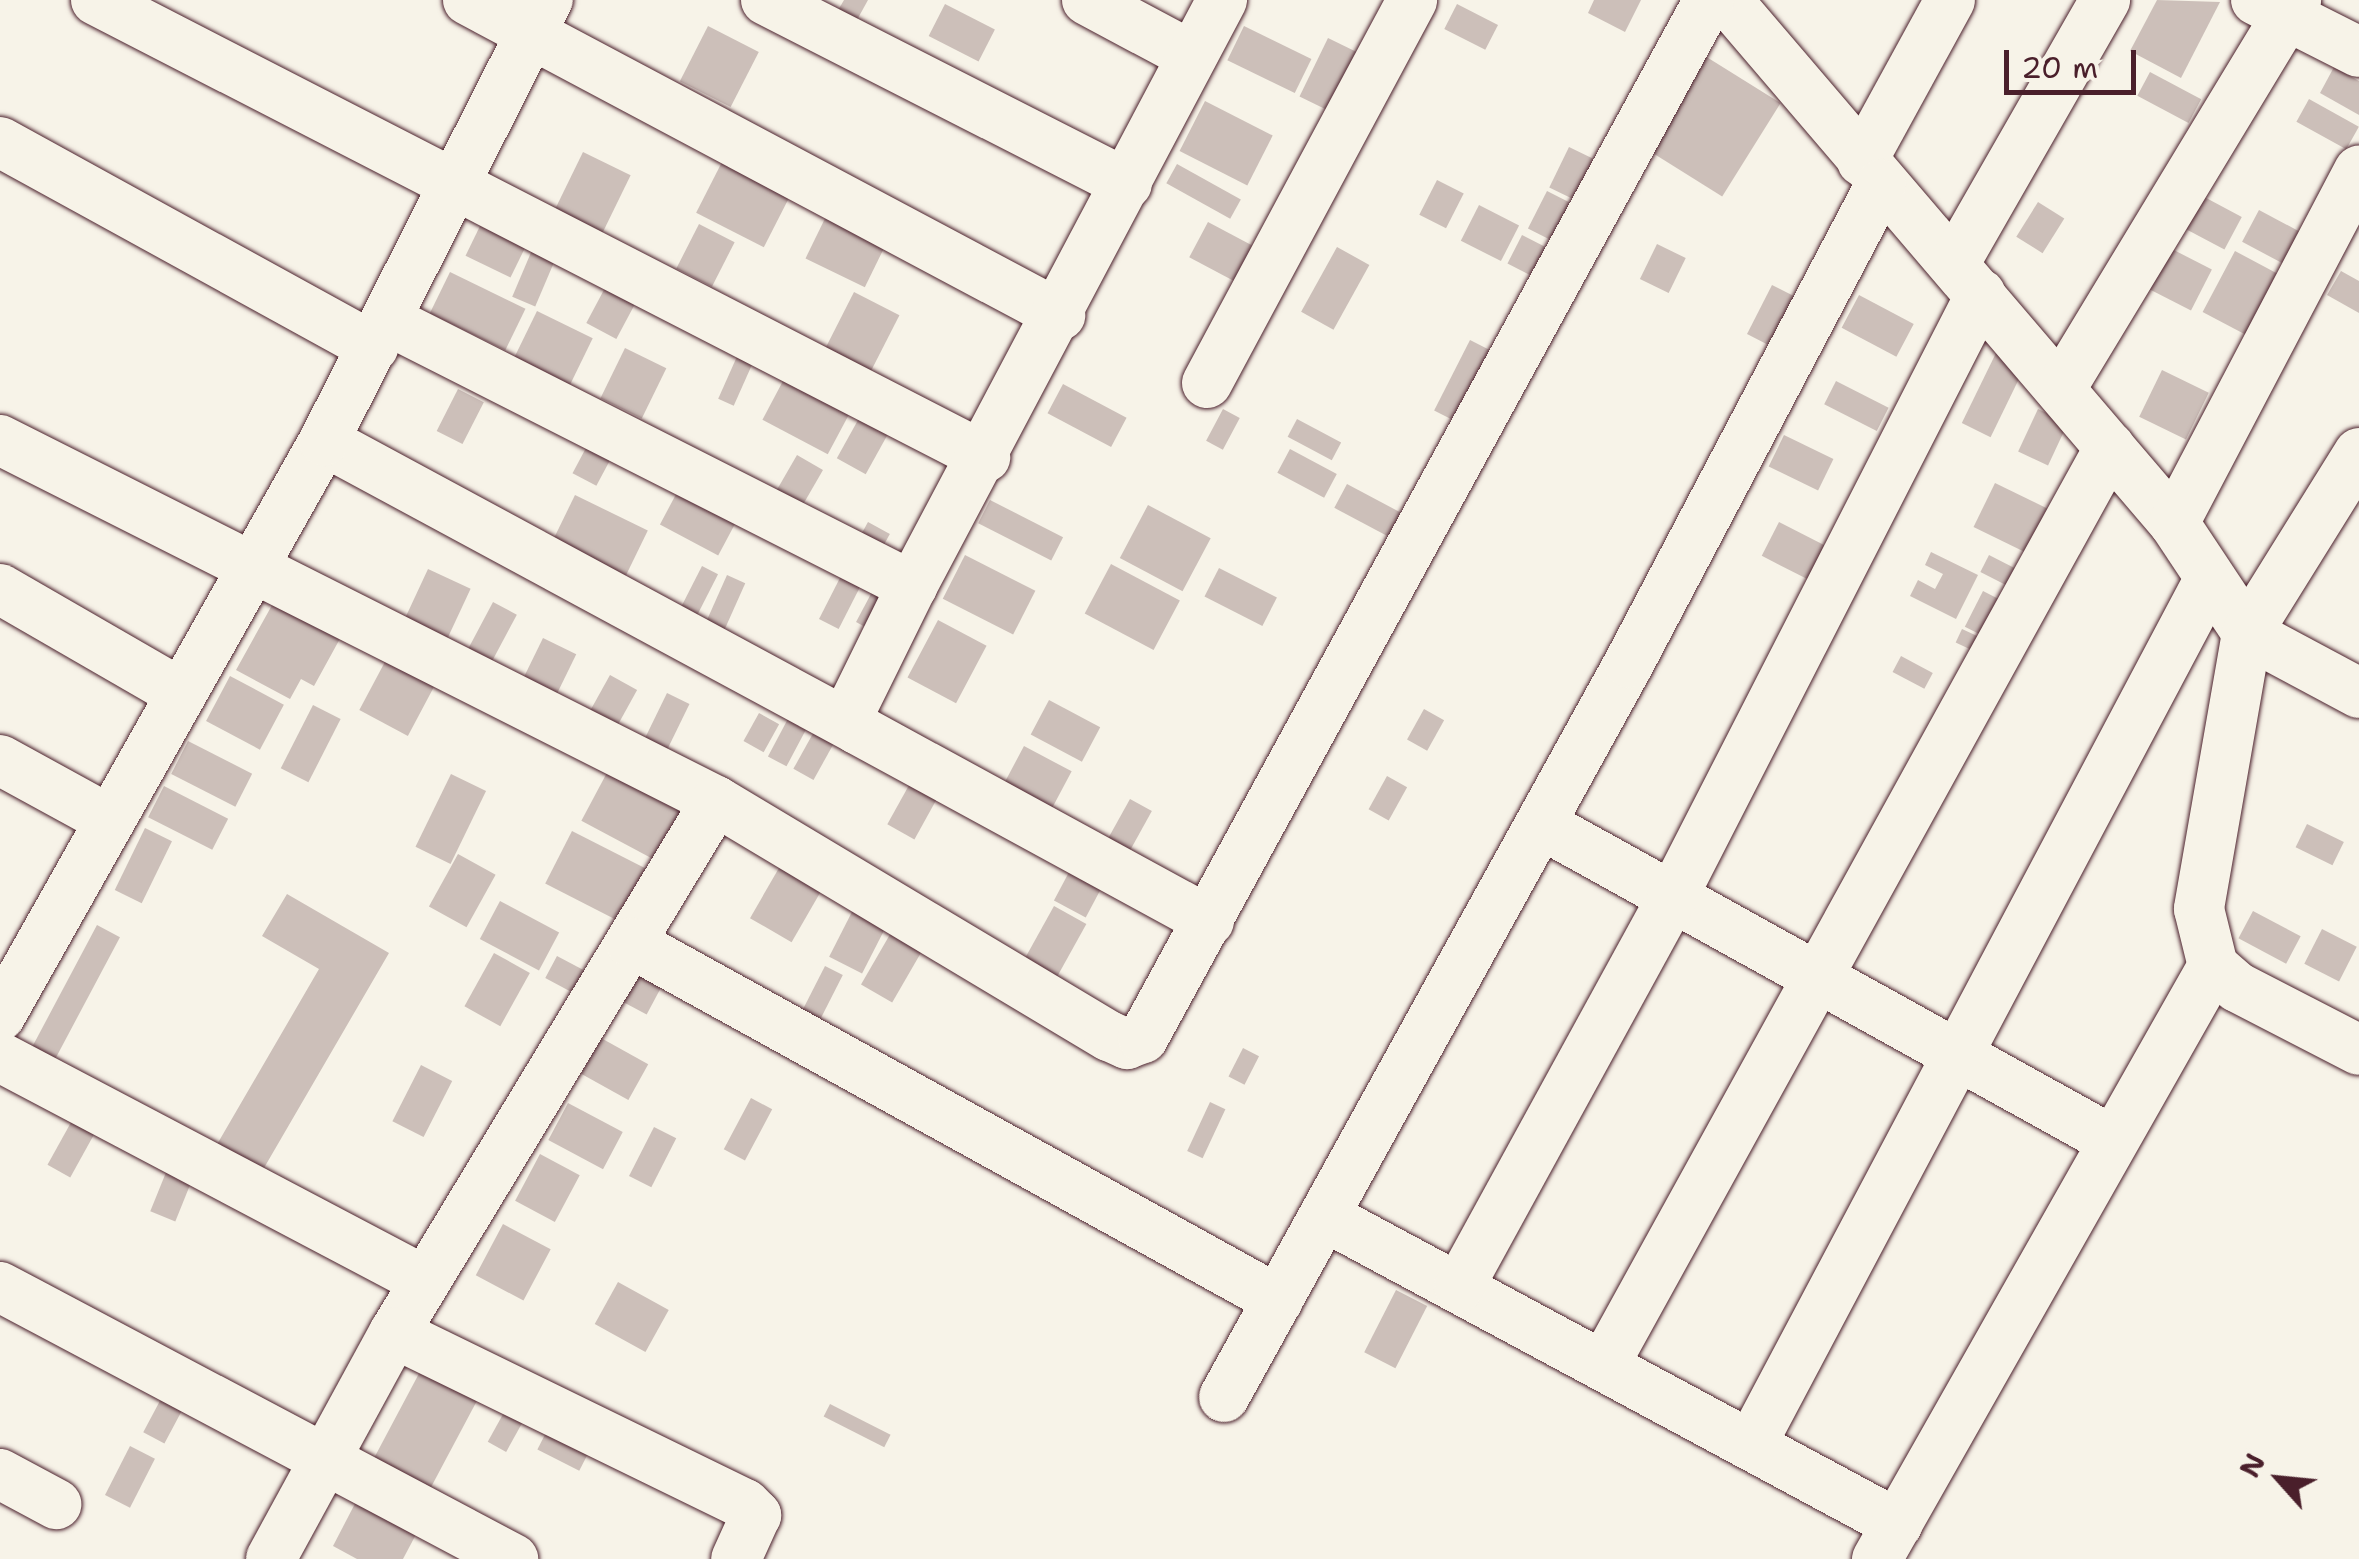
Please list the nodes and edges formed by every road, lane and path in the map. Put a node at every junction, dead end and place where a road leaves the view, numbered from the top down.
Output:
1 (96, 0) edge
2 (468, 0) edge
3 (766, 0) edge
4 (1088, 0) edge
5 (1222, 0) edge
6 (1412, 0) edge
7 (1709, 0) edge
8 (1727, 0) edge
9 (1950, 0) edge
10 (2105, 0) edge
11 (2280, 5) edge
12 (540, 17) edge
13 (2359, 52) edge
14 (1192, 56) junction
15 (0, 142) edge
16 (2359, 171) edge
17 (1872, 172) junction
18 (1127, 184) junction
19 (454, 186) junction
20 (1968, 279) junction
21 (1060, 314) junction
22 (380, 334) junction
23 (1207, 382) dead end
24 (2061, 388) junction
25 (0, 440) edge
26 (324, 441) junction
27 (2110, 447) junction
28 (2359, 453) edge
29 (985, 457) junction
30 (2174, 523) junction
31 (253, 571) junction
32 (2208, 582) junction
33 (912, 586) junction
34 (0, 589) edge
35 (2247, 633) junction
36 (180, 694) junction
37 (2359, 694) edge
38 (857, 728) junction
39 (0, 760) edge
40 (716, 801) junction
41 (106, 818) junction
42 (1540, 824) junction
43 (1672, 898) junction
44 (1209, 921) junction
45 (18, 939) edge
46 (631, 944) junction
47 (2212, 966) junction
48 (1820, 979) junction
49 (0, 1016) edge
50 (2359, 1050) edge
51 (1960, 1056) junction
52 (0, 1057) edge
53 (2114, 1141) junction
54 (1324, 1216) junction
55 (425, 1281) junction
56 (0, 1287) edge
57 (1459, 1287) junction
58 (1278, 1300) junction
59 (394, 1333) junction
60 (1604, 1366) junction
61 (1224, 1398) dead end
62 (1750, 1445) junction
63 (322, 1460) junction
64 (0, 1474) edge
65 (56, 1504) dead end
66 (1887, 1542) edge
67 (271, 1559) edge
68 (514, 1559) edge
69 (736, 1559) edge

1 - 19 street
2 - 12 street
3 - 18 street
4 - 14 street
5 - 14 street
6 - 23 street
7 - 44 street
8 - 17 street
9 - 17 street
10 - 20 street
11 - 13 street
11 - 24 street
12 - 19 street
12 - 21 street
14 - 18 street
15 - 22 street
16 - 30 street
17 - 20 street
17 - 42 street
18 - 21 street
19 - 22 street
19 - 29 street
20 - 24 street
20 - 43 street
21 - 29 street
22 - 26 street
22 - 33 street
24 - 27 street
25 - 31 street
26 - 31 street
26 - 38 street
27 - 30 street
27 - 48 street
28 - 35 street
29 - 33 street
30 - 32 street
31 - 36 street
31 - 40 street
32 - 35 street
32 - 51 street
33 - 38 street
34 - 36 street
35 - 37 street
35 - 47 street
36 - 41 street
38 - 44 street
39 - 41 street
40 - 44 street
40 - 46 street
41 - 45 street
42 - 43 street
42 - 54 street
43 - 48 street
43 - 57 street
45 - 49 street
46 - 55 street
46 - 58 street
47 - 50 street
47 - 53 street
48 - 51 street
48 - 60 street
51 - 53 street
51 - 62 street
52 - 55 street
53 - 66 street
54 - 57 street
54 - 58 street
55 - 59 street
56 - 63 street
57 - 60 street
58 - 61 street
59 - 63 street
59 - 69 street
60 - 62 street
62 - 66 street
63 - 67 street
63 - 68 street
64 - 65 street

